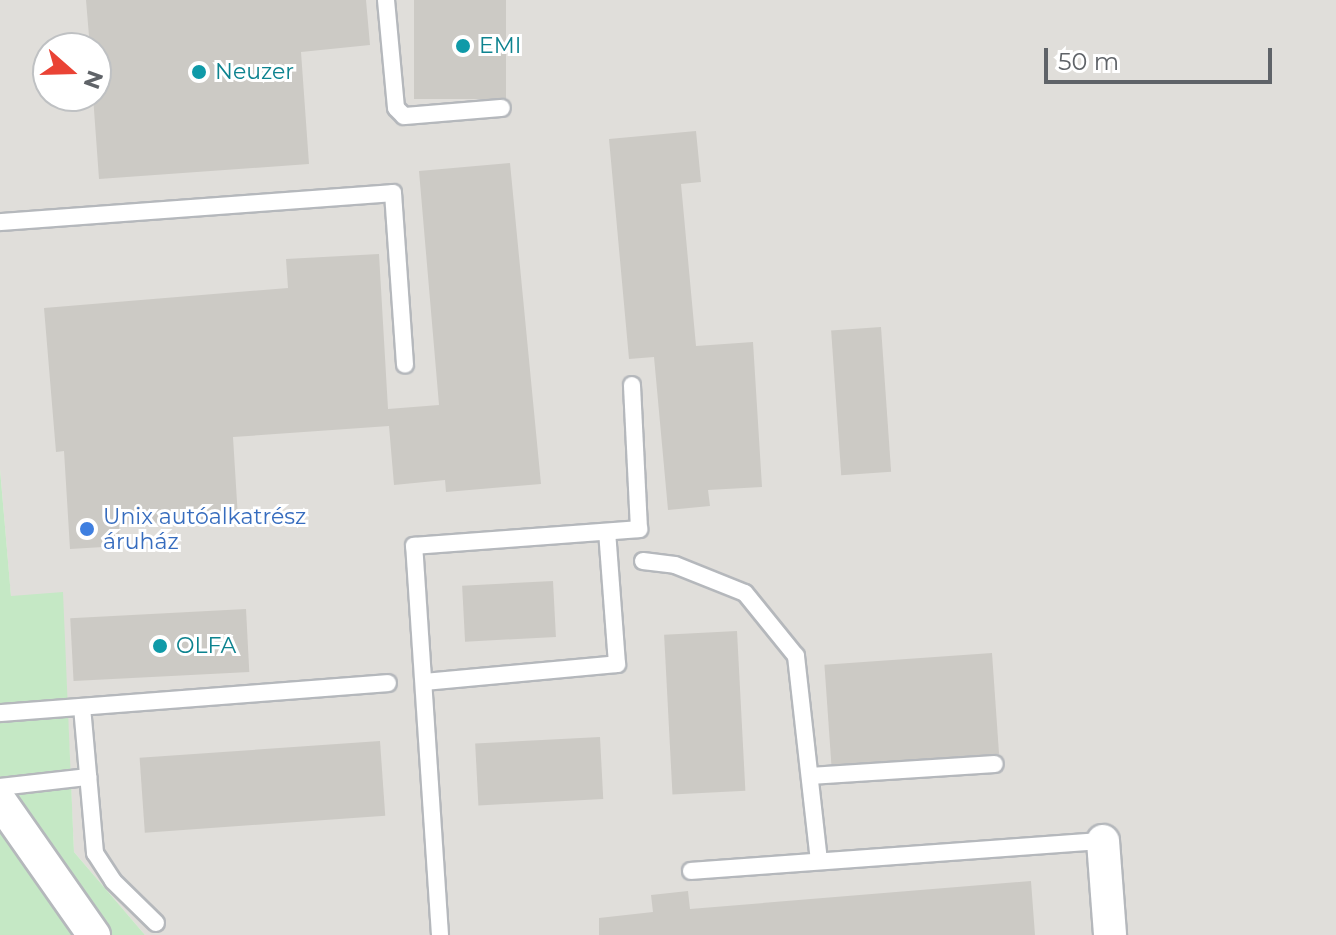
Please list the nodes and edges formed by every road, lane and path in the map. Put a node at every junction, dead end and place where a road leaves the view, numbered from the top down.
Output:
1 (386, 0) edge
2 (502, 108) dead end
3 (0, 222) edge
4 (405, 365) dead end
5 (632, 385) dead end
6 (607, 532) junction
7 (643, 561) dead end
8 (424, 682) junction
9 (388, 683) dead end
10 (82, 707) junction
11 (0, 713) edge
12 (995, 764) dead end
13 (810, 776) junction
14 (88, 777) junction
15 (0, 787) edge
16 (0, 801) edge
17 (1103, 841) joint
18 (819, 861) junction
19 (691, 871) dead end
20 (156, 923) dead end
21 (94, 935) edge
22 (440, 935) edge
23 (1110, 935) edge

1 - 2 lane
3 - 4 lane
5 - 6 lane
6 - 8 lane
6 - 8 lane
7 - 13 lane
8 - 22 lane
9 - 10 lane
10 - 11 lane
10 - 14 lane
12 - 13 lane
13 - 18 lane
14 - 15 lane
14 - 20 lane
16 - 21 street
17 - 18 lane
17 - 23 street
18 - 19 lane

